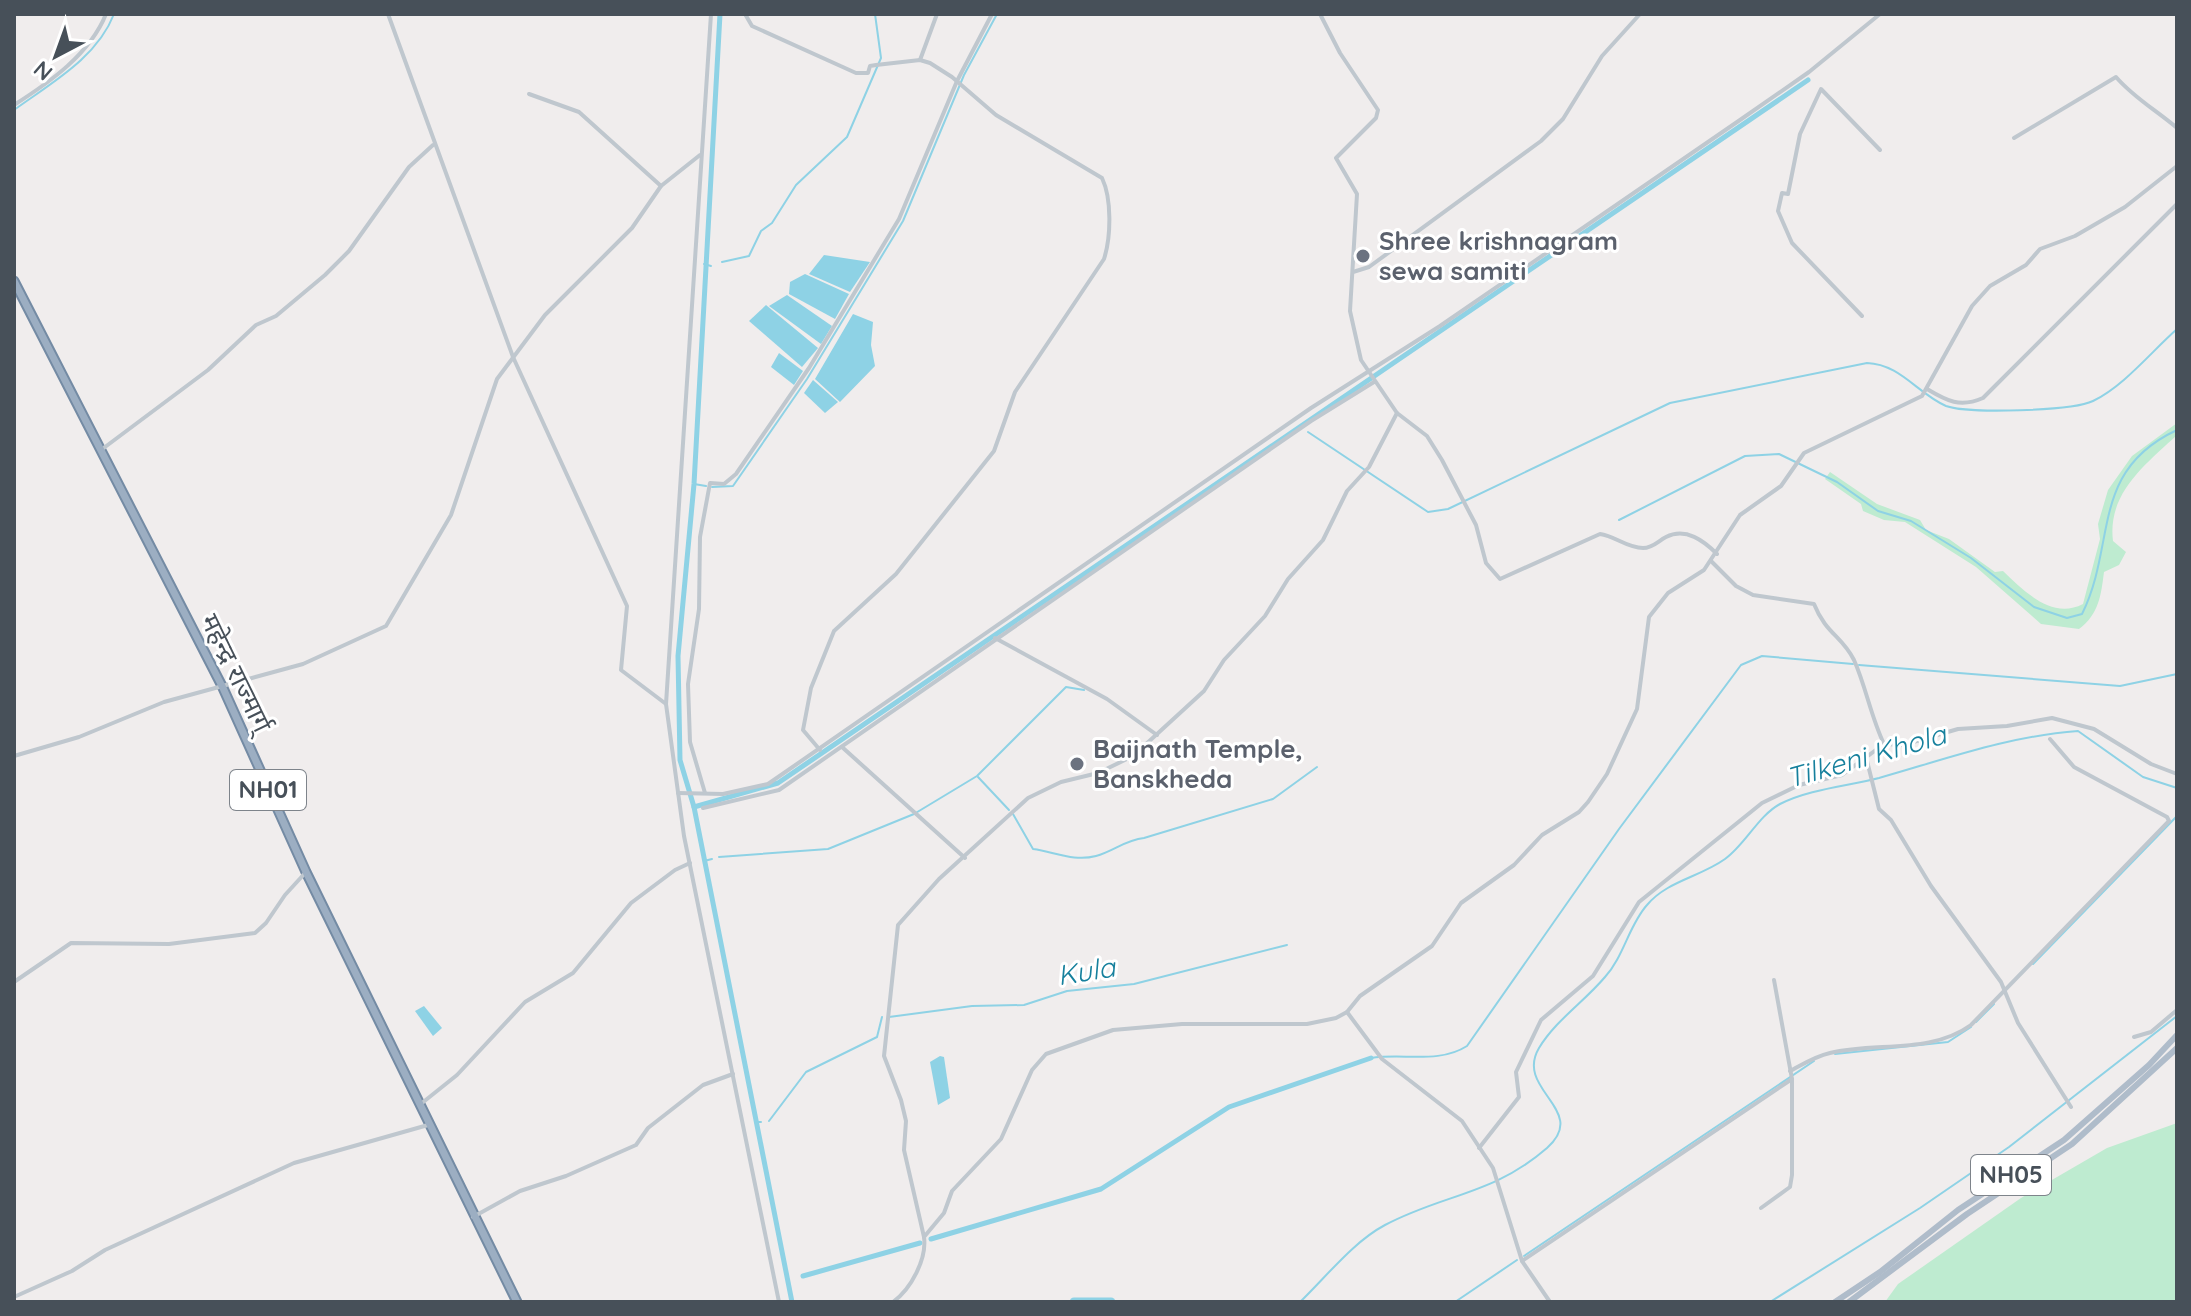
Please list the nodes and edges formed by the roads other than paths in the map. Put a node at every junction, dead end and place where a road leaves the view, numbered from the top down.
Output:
1 (106, 14) edge
2 (388, 14) edge
3 (711, 14) edge
4 (745, 14) edge
5 (937, 14) edge
6 (992, 14) edge
7 (1320, 14) edge
8 (1640, 14) edge
9 (1880, 14) edge
10 (920, 60) junction
11 (959, 83) junction
12 (529, 94) dead end
13 (14, 105) edge
14 (2177, 128) edge
15 (2014, 138) dead end
16 (433, 145) junction
17 (1880, 150) dead end
18 (700, 155) junction
19 (2177, 166) edge
20 (661, 186) junction
21 (2177, 204) edge
22 (1353, 272) junction
23 (14, 281) edge
24 (1862, 316) dead end
25 (513, 357) junction
26 (1367, 371) junction
27 (1374, 382) junction
28 (1927, 389) junction
29 (1397, 413) junction
30 (101, 450) junction
31 (1717, 554) junction
32 (1711, 561) junction
33 (995, 638) junction
34 (223, 688) junction
35 (666, 704) junction
36 (1157, 735) junction
37 (2050, 739) dead end
38 (1884, 744) junction
39 (842, 746) junction
40 (820, 750) junction
41 (1866, 755) junction
42 (14, 756) edge
43 (2177, 774) edge
44 (678, 793) junction
45 (705, 793) junction
46 (703, 808) dead end
47 (965, 858) junction
48 (690, 863) junction
49 (306, 872) junction
50 (1774, 980) dead end
51 (14, 982) edge
52 (2005, 990) junction
53 (2177, 1010) edge
54 (1347, 1012) junction
55 (2177, 1035) edge
56 (2134, 1037) dead end
57 (2177, 1048) edge
58 (733, 1074) junction
59 (1791, 1075) junction
60 (422, 1103) junction
61 (2069, 1104) dead end
62 (431, 1124) junction
63 (1479, 1148) junction
64 (1761, 1208) dead end
65 (473, 1217) junction
66 (924, 1237) junction
67 (1522, 1261) junction
68 (14, 1297) edge
69 (517, 1302) edge
70 (779, 1302) edge
71 (893, 1302) edge
72 (1550, 1302) edge
73 (1835, 1302) edge
74 (1849, 1302) edge

1 - 13 street
2 - 16 street
3 - 18 street
4 - 10 street
5 - 10 street
6 - 11 street
7 - 22 street
8 - 22 street
9 - 26 street
10 - 11 street
11 - 40 street
11 - 45 street
12 - 20 street
14 - 15 street
16 - 25 street
16 - 30 street
17 - 24 street
18 - 20 street
18 - 35 street
19 - 28 street
20 - 25 street
21 - 28 street
22 - 26 street
23 - 30 highway, महेन्द्र राज्मार्ग् / NH01
25 - 34 street
25 - 35 street
26 - 27 street
26 - 40 street
27 - 29 street
27 - 33 street
28 - 31 street
29 - 31 street
29 - 36 street
30 - 34 highway, महेन्द्र राज्मार्ग् / NH01
31 - 32 street
32 - 38 street
32 - 54 street
33 - 36 street
33 - 39 street
34 - 42 street
34 - 49 highway, महेन्द्र राज्मार्ग् / NH01
35 - 44 street
36 - 47 street
37 - 52 street
38 - 41 street
38 - 43 street
39 - 46 street
39 - 47 street
40 - 45 street
41 - 52 street
41 - 63 street
44 - 45 street
44 - 48 street
47 - 66 street
48 - 58 street
48 - 60 street
49 - 51 street
49 - 60 highway, महेन्द्र राज्मार्ग् / NH01
50 - 59 street
52 - 59 street
52 - 61 street
53 - 56 street
54 - 63 street
54 - 66 street
55 - 73 main road, NH05
57 - 74 main road, NH05
58 - 65 street
58 - 70 street
59 - 64 street
59 - 67 street
60 - 62 highway, महेन्द्र राज्मार्ग् / NH01
62 - 65 highway, महेन्द्र राज्मार्ग् / NH01
62 - 68 street
63 - 67 street
65 - 69 highway, महेन्द्र राज्मार्ग् / NH01
66 - 71 street
67 - 72 street

